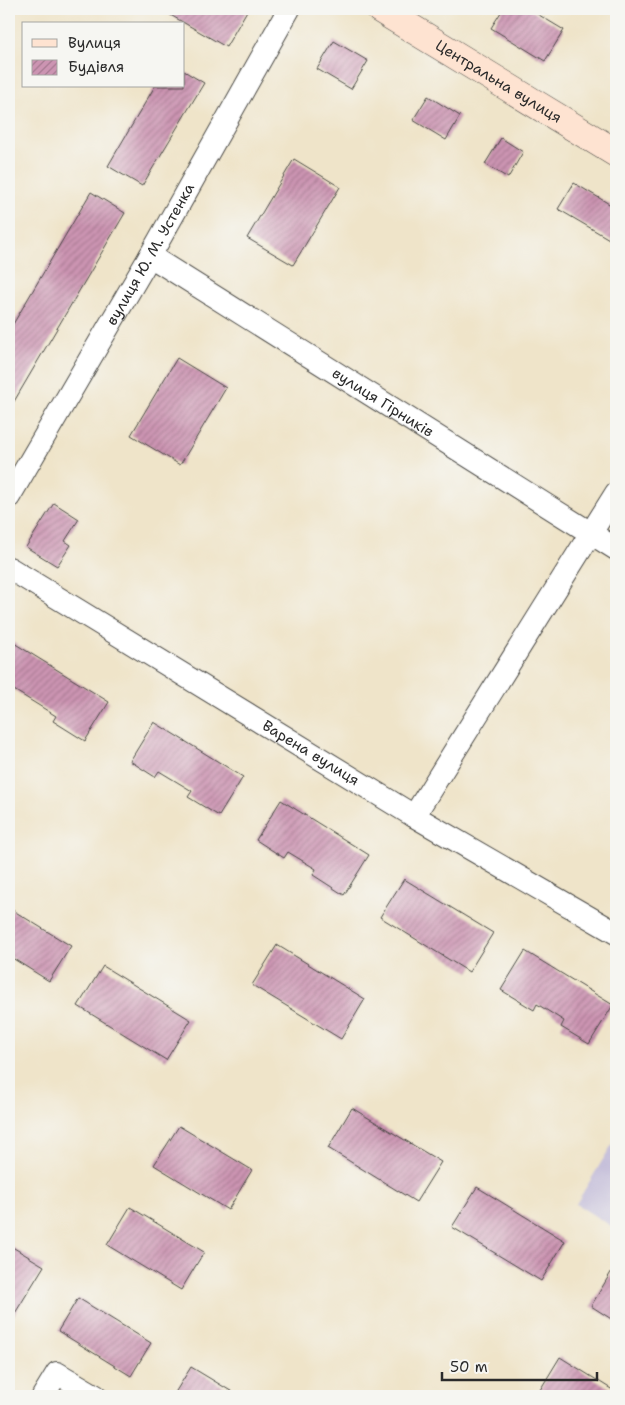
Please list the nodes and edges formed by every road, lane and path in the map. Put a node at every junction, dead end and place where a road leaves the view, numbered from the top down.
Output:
1 (289, 9) edge
2 (380, 9) edge
3 (616, 153) edge
4 (150, 256) junction
5 (616, 494) edge
6 (9, 496) edge
7 (592, 535) junction
8 (616, 549) edge
9 (9, 568) edge
10 (414, 816) junction
11 (616, 933) edge
12 (44, 1396) edge
13 (96, 1396) edge

1 - 4 street, вулиця Ю. М. Устенка
2 - 3 main road, Центральна вулиця
4 - 6 street, вулиця Ю. М. Устенка
4 - 7 street, вулиця Гірників
5 - 7 street
7 - 8 street, вулиця Гірників
7 - 10 street
9 - 10 street, Варена вулиця
10 - 11 street, Варена вулиця
12 - 13 street

